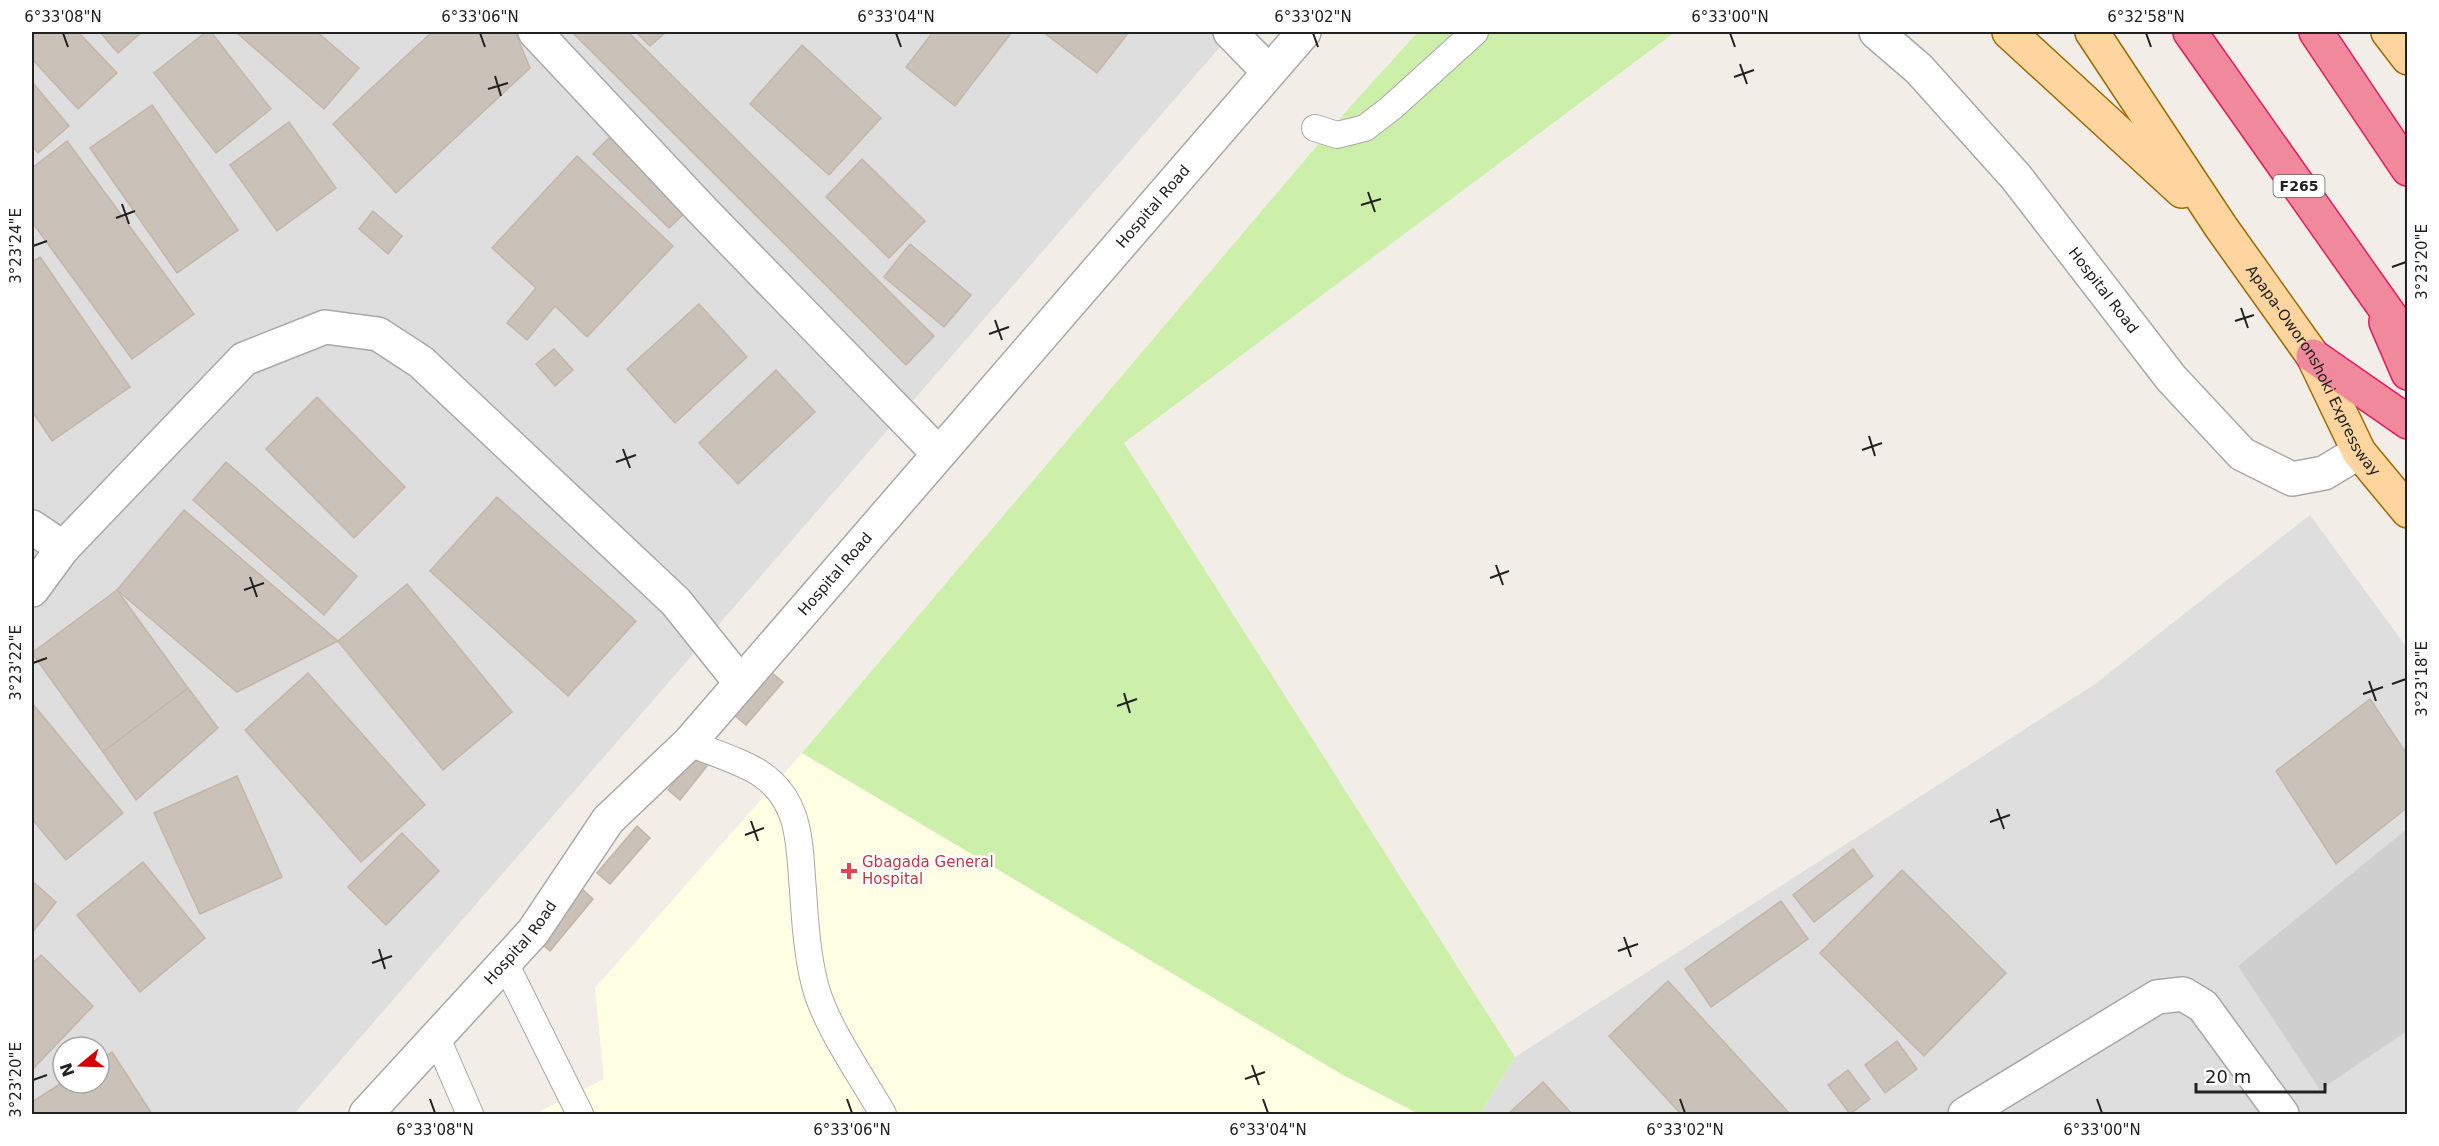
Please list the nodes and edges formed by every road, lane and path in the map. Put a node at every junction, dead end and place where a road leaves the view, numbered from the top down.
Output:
1 (535, 32) edge
2 (1230, 32) edge
3 (1304, 32) edge
4 (1475, 32) edge
5 (1876, 32) edge
6 (2009, 32) edge
7 (2092, 32) edge
8 (2190, 32) edge
9 (2316, 32) edge
10 (1269, 72) junction
11 (1315, 128) dead end
12 (2408, 169) edge
13 (2221, 227) junction
14 (2373, 292) junction
15 (2408, 341) edge
16 (2313, 356) junction
17 (2408, 373) edge
18 (2408, 422) edge
19 (2359, 452) junction
20 (938, 453) junction
21 (2408, 511) edge
22 (32, 527) edge
23 (63, 548) junction
24 (32, 590) edge
25 (740, 682) junction
26 (689, 743) junction
27 (506, 963) junction
28 (436, 1036) junction
29 (366, 1114) edge
30 (470, 1114) edge
31 (580, 1114) edge
32 (883, 1114) edge
33 (1965, 1114) edge
34 (2282, 1114) edge

1 - 20 street
2 - 10 street
3 - 10 street, Hospital Road
4 - 11 lane
5 - 19 street, Hospital Road
6 - 13 main road
7 - 13 main road
8 - 14 highway, F265
9 - 12 highway
10 - 20 street, Hospital Road
13 - 16 main road, Apapa-Oworonshoki Expressway
14 - 15 highway, F265
14 - 17 highway
16 - 18 highway
16 - 19 main road, Apapa-Oworonshoki Expressway
19 - 21 main road, Apapa-Oworonshoki Expressway
20 - 25 street, Hospital Road
22 - 23 street
23 - 24 street
23 - 25 street
25 - 26 street, Hospital Road
26 - 27 street, Hospital Road
26 - 32 lane
27 - 28 street, Hospital Road
27 - 31 lane
28 - 29 street, Hospital Road
28 - 30 lane
33 - 34 street

